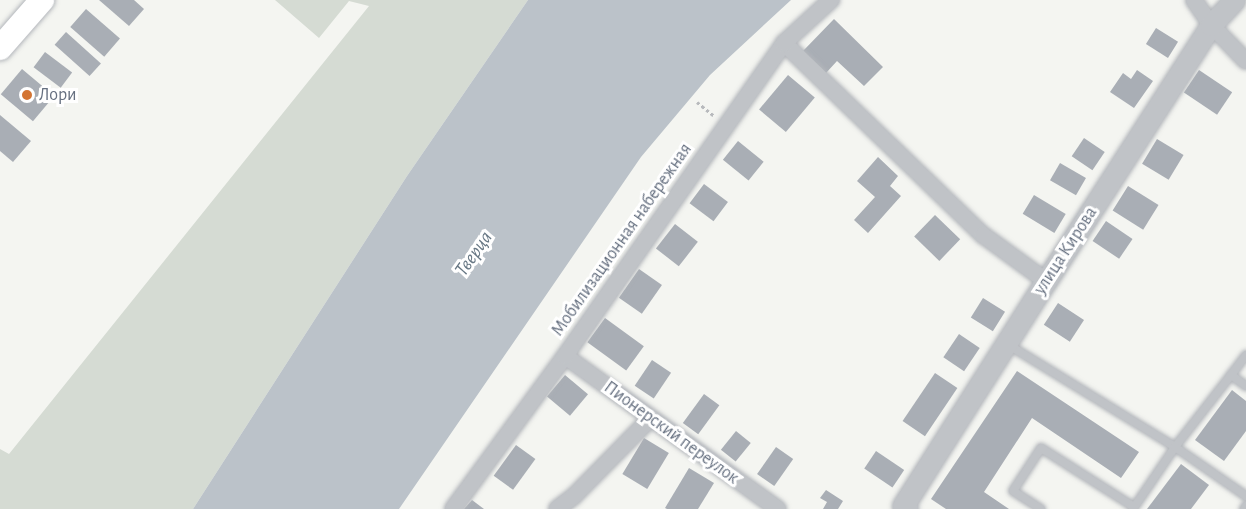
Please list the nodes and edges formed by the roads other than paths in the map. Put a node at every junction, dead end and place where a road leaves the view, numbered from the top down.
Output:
1 (42, 0) edge
2 (831, 0) edge
3 (1194, 0) edge
4 (1234, 0) edge
5 (1211, 25) junction
6 (784, 43) junction
7 (0, 48) edge
8 (1246, 61) edge
9 (1046, 281) junction
10 (1007, 344) junction
11 (1246, 355) edge
12 (565, 356) junction
13 (1231, 375) junction
14 (1246, 386) edge
15 (650, 419) junction
16 (1175, 447) junction
17 (1246, 496) edge
18 (904, 508) edge
19 (1133, 508) edge
20 (453, 509) edge
21 (557, 509) edge
22 (778, 509) edge
23 (1041, 509) edge

1 - 7 main road
2 - 6 street, Мобилизационная набережная
3 - 5 street
4 - 5 street, улица Кирова
5 - 8 street
5 - 9 street, улица Кирова
6 - 9 street
6 - 12 street, Мобилизационная набережная
9 - 10 street, улица Кирова
10 - 16 lane
10 - 18 street, улица Кирова
11 - 13 lane
12 - 15 street, Пионерский переулок
12 - 20 street, Мобилизационная набережная
13 - 14 lane
13 - 16 lane
15 - 21 street
15 - 22 street, Пионерский переулок
16 - 17 lane
16 - 19 lane
19 - 23 lane

